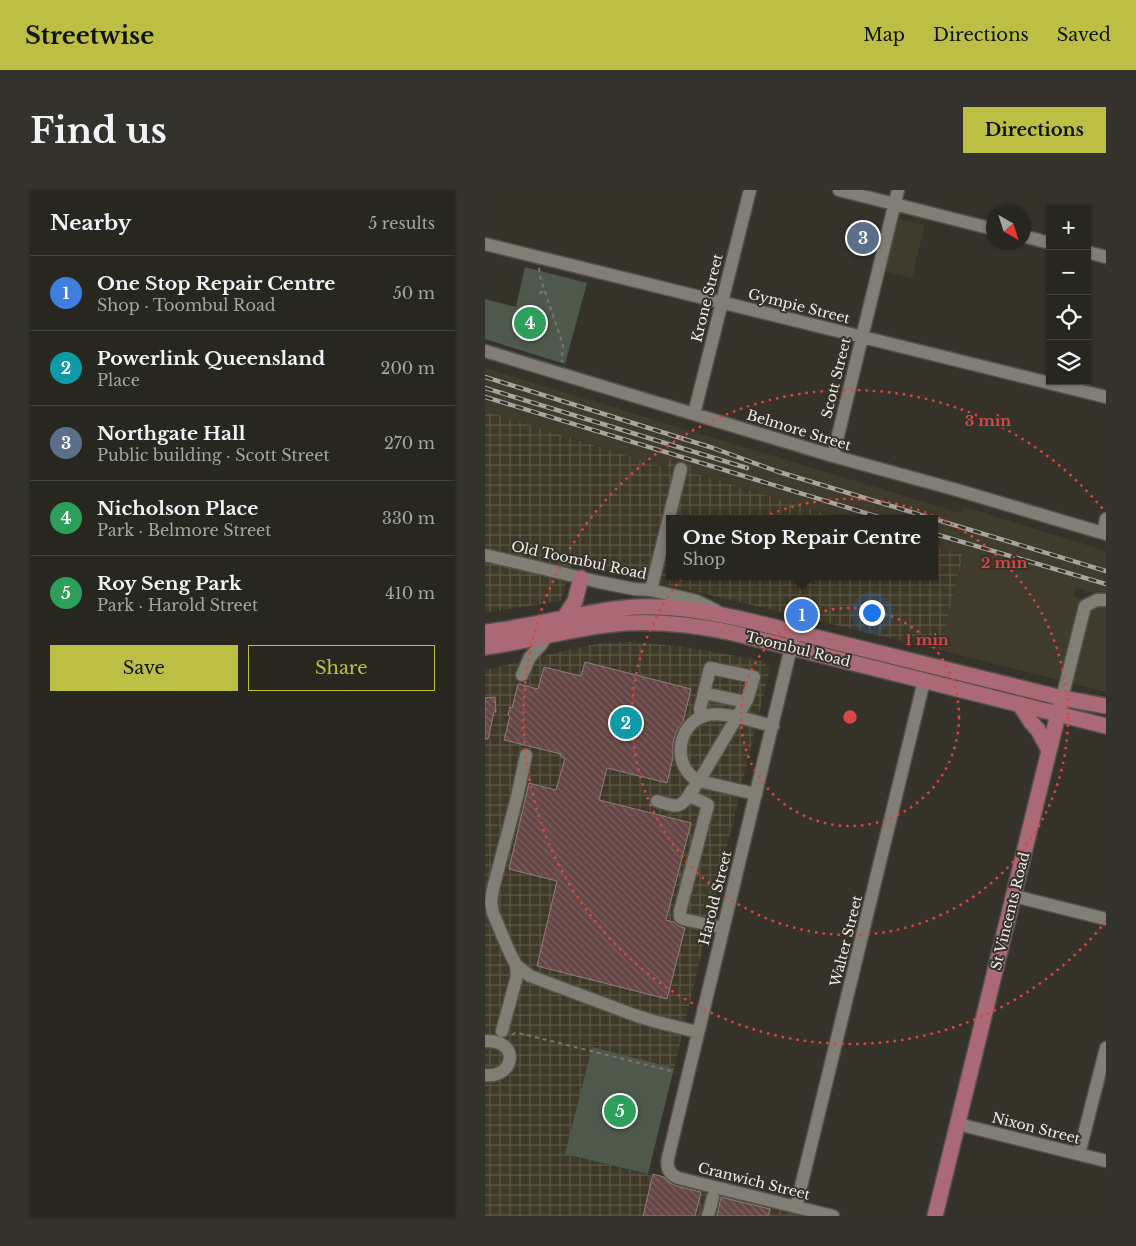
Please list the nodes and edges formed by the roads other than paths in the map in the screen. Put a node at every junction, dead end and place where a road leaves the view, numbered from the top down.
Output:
1 (749, 190) edge
2 (839, 190) edge
3 (898, 190) edge
4 (895, 204) junction
5 (986, 226) edge
6 (1031, 238) edge
7 (1046, 242) edge
8 (485, 244) edge
9 (1091, 253) edge
10 (1106, 257) edge
11 (721, 302) junction
12 (862, 337) junction
13 (485, 351) edge
14 (1106, 397) edge
15 (694, 414) junction
16 (833, 456) junction
17 (681, 469) dead end
18 (670, 515) edge
19 (1106, 519) edge
20 (666, 530) edge
21 (1104, 534) edge
22 (485, 555) edge
23 (581, 578) junction
24 (651, 590) junction
25 (1106, 600) edge
26 (723, 614) junction
27 (564, 618) junction
28 (485, 632) edge
29 (795, 632) junction
30 (547, 636) junction
31 (517, 643) junction
32 (485, 647) edge
33 (791, 648) junction
34 (530, 657) junction
35 (522, 675) dead end
36 (925, 681) junction
37 (703, 692) junction
38 (1062, 698) junction
39 (746, 702) junction
40 (1020, 705) junction
41 (1106, 706) edge
42 (1058, 714) junction
43 (701, 717) junction
44 (737, 717) junction
45 (773, 726) junction
46 (1106, 726) edge
47 (1049, 750) junction
48 (526, 755) dead end
49 (695, 785) junction
50 (756, 794) junction
51 (657, 802) dead end
52 (1014, 896) junction
53 (1106, 919) edge
54 (723, 928) junction
55 (516, 965) junction
56 (500, 1031) dead end
57 (697, 1032) junction
58 (485, 1040) edge
59 (1106, 1048) edge
60 (485, 1075) edge
61 (958, 1124) junction
62 (1079, 1154) junction
63 (1106, 1161) edge
64 (669, 1171) joint
65 (713, 1197) dead end
66 (796, 1207) junction
67 (708, 1216) edge
68 (833, 1216) edge
69 (935, 1216) edge

1 - 11 street, Krone Street
2 - 4 street
3 - 4 street, Scott Street
4 - 5 street
4 - 12 street, Scott Street
6 - 7 street
8 - 11 street, Gympie Street
9 - 10 street
11 - 12 street, Gympie Street
11 - 15 street, Krone Street
12 - 14 street, Gympie Street
12 - 16 street, Scott Street
13 - 15 street, Belmore Street
15 - 16 street, Belmore Street
16 - 21 street, Belmore Street
17 - 18 street
19 - 21 street
20 - 24 street
22 - 23 street, Old Toombul Road
23 - 24 street, Old Toombul Road
23 - 27 main road
24 - 26 street, Old Toombul Road
25 - 38 street, St Vincents Road
26 - 27 main road, Toombul Road
26 - 29 main road, Toombul Road
27 - 28 main road, Toombul Road
29 - 33 street, Harold Street
29 - 38 main road, Toombul Road
30 - 31 main road, Toombul Road
30 - 33 main road, Toombul Road
30 - 34 street
31 - 32 main road, Toombul Road
31 - 34 street
33 - 36 main road, Toombul Road
33 - 45 street, Harold Street
34 - 35 street
36 - 40 main road, Toombul Road
36 - 66 street, Walter Street
37 - 39 street
37 - 39 street
37 - 43 street
38 - 41 main road, Toombul Road
38 - 42 main road, St Vincents Road
39 - 44 street
40 - 42 main road, Toombul Road
40 - 47 main road
42 - 46 main road, Toombul Road
42 - 47 main road, St Vincents Road
43 - 44 street
43 - 49 street
44 - 45 street
44 - 49 street
45 - 50 street, Harold Street
47 - 52 main road, St Vincents Road
48 - 55 street
49 - 50 street
49 - 51 street
49 - 54 street
50 - 54 street, Harold Street
52 - 53 street
52 - 61 main road, St Vincents Road
54 - 57 street, Harold Street
55 - 56 street
55 - 57 street
57 - 64 street, Harold Street
58 - 60 street
59 - 62 street
61 - 62 street, Nixon Street
61 - 69 main road, St Vincents Road
62 - 63 street, Nixon Street
64 - 66 street, Cranwich Street
65 - 67 street
66 - 68 street, Cranwich Street

